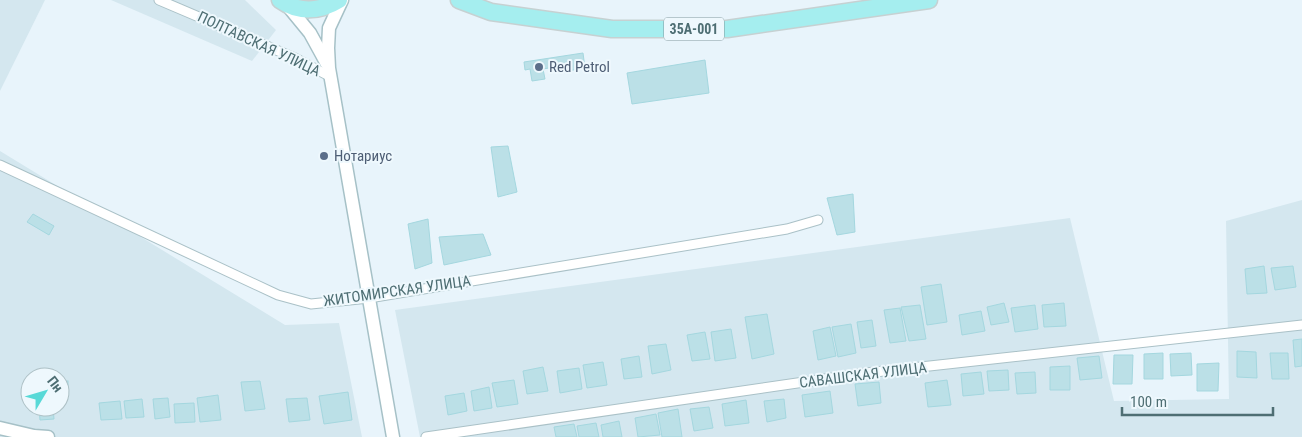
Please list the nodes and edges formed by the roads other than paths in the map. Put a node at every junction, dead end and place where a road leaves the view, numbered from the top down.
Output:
1 (160, 0) edge
2 (340, 0) edge
3 (459, 0) edge
4 (930, 0) edge
5 (283, 2) edge
6 (330, 72) junction
7 (0, 165) edge
8 (818, 220) dead end
9 (369, 298) junction
10 (1302, 325) edge
11 (0, 428) edge
12 (48, 437) edge
13 (393, 437) edge
14 (426, 437) edge

1 - 6 street, ПОЛТАВСКАЯ УЛИЦА
2 - 5 highway
2 - 6 main road
3 - 4 highway, 35А-001
5 - 6 main road
6 - 9 main road
7 - 9 street, ЖИТОМИРСКАЯ УЛИЦА
8 - 9 street, ЖИТОМИРСКАЯ УЛИЦА
9 - 13 main road
10 - 14 street, САВАШСКАЯ УЛИЦА
11 - 12 main road

